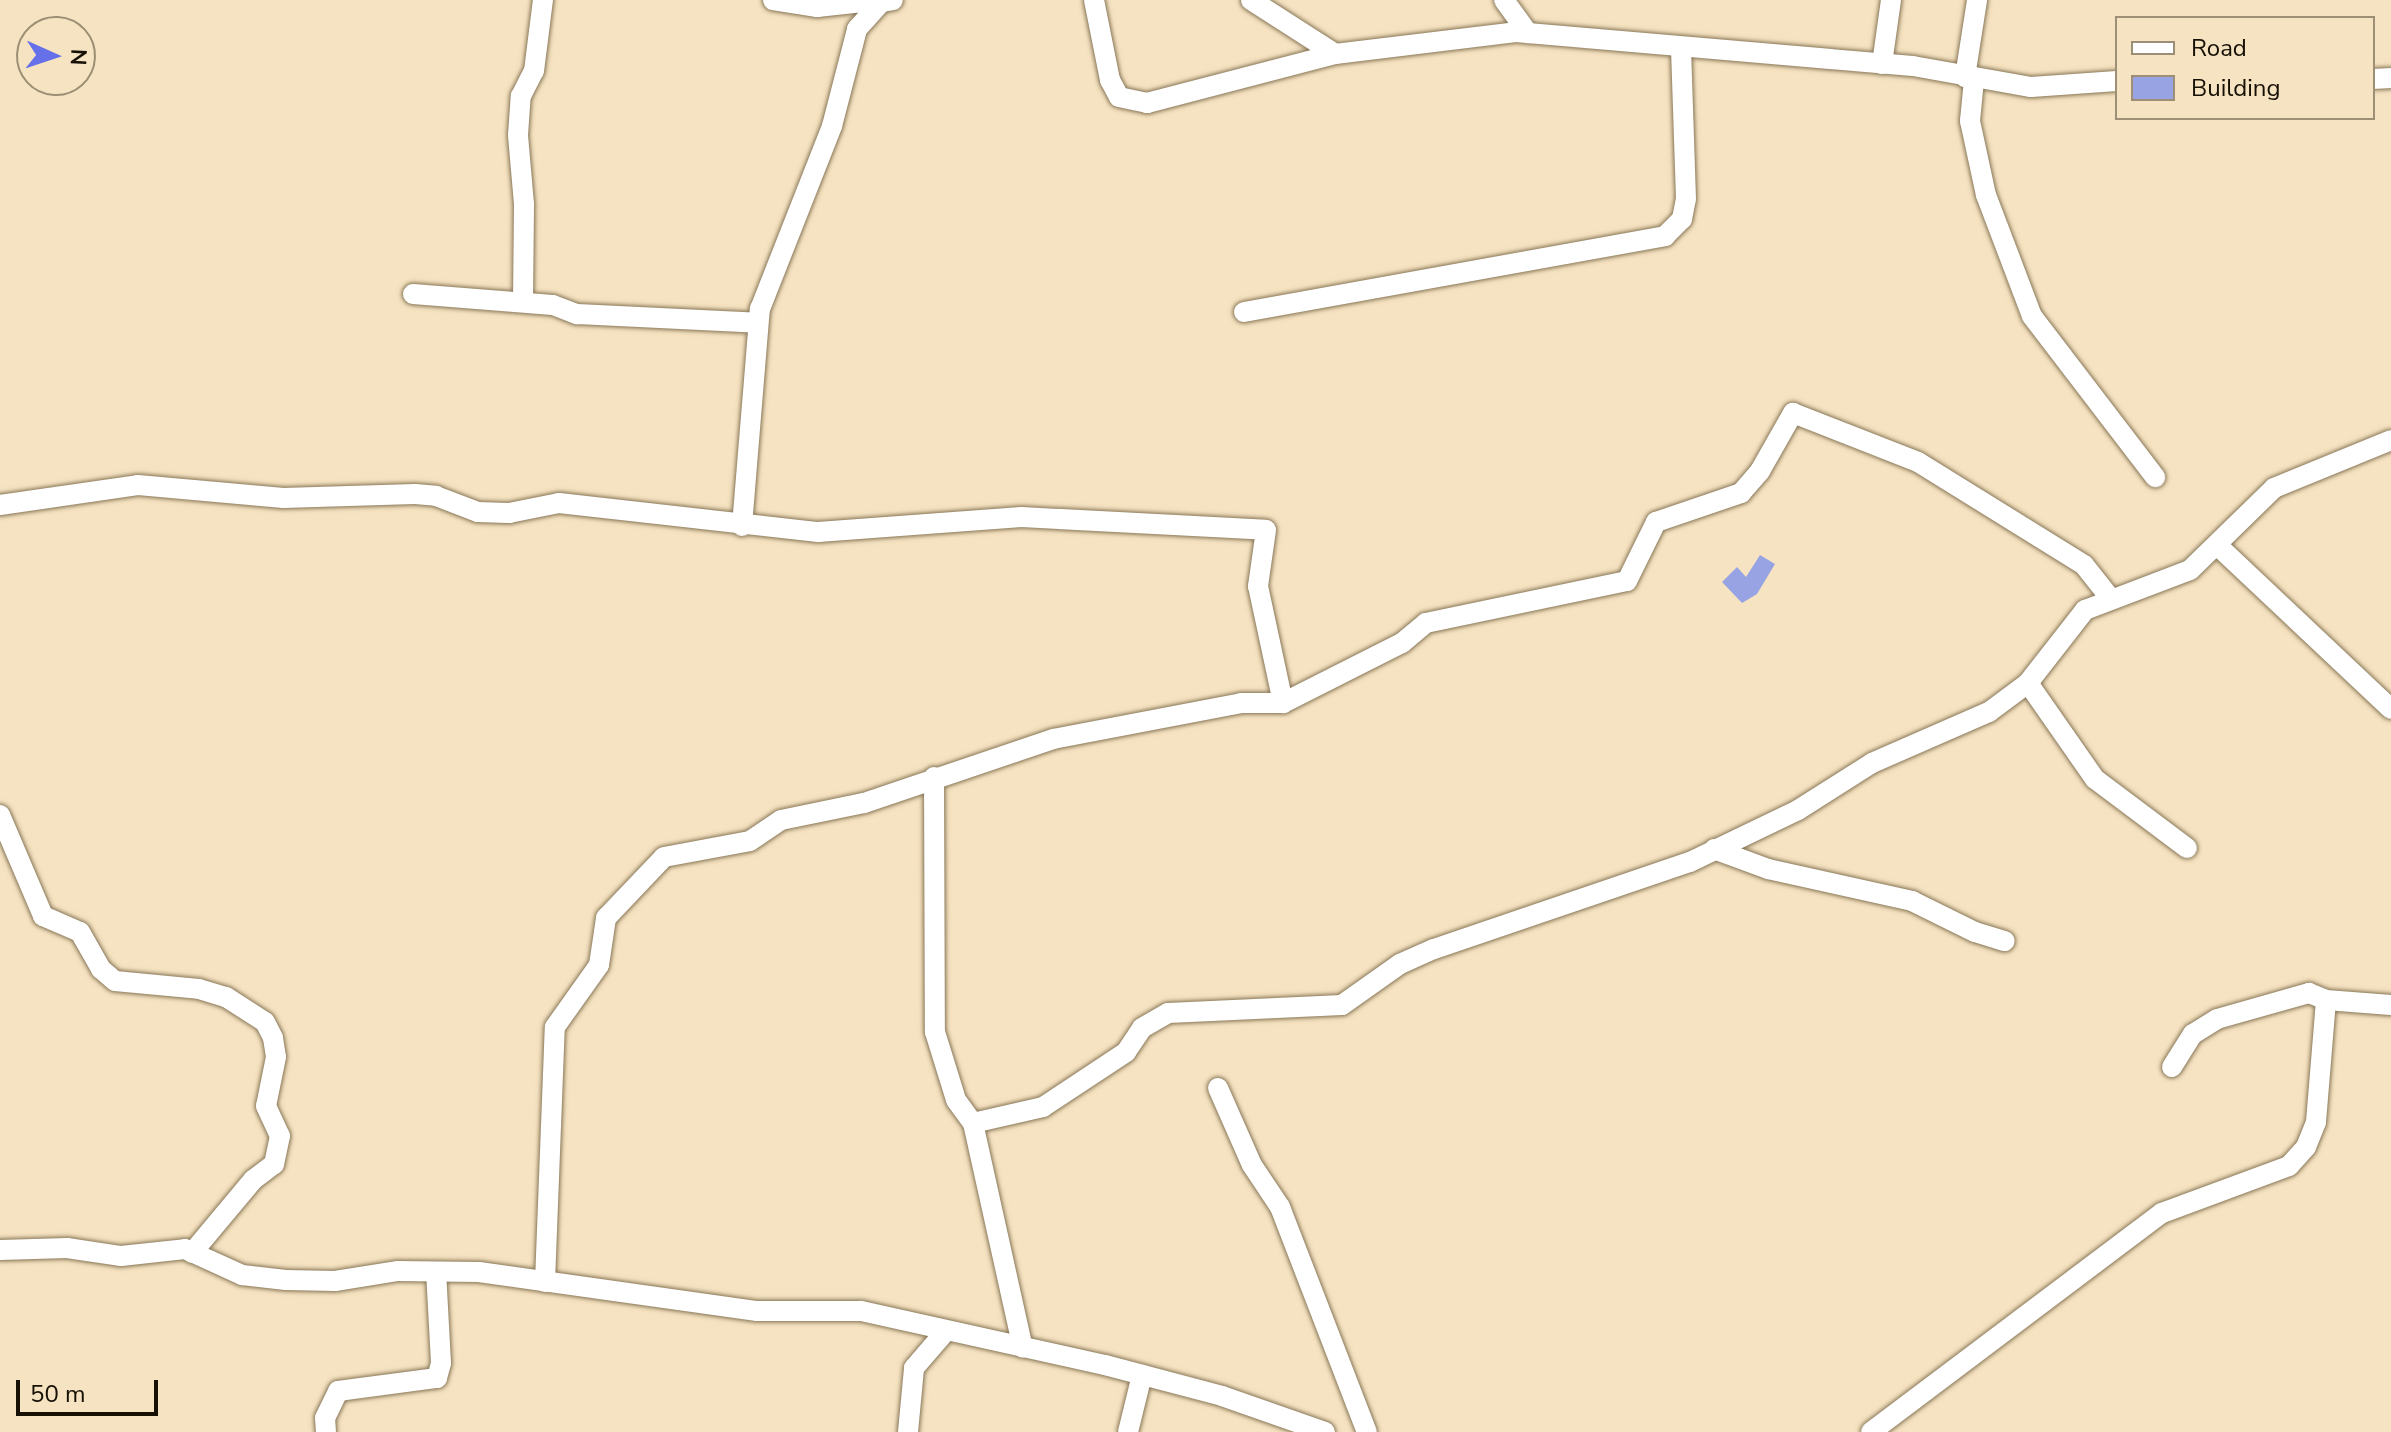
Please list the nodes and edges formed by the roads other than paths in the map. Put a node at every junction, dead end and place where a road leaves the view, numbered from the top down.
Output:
1 (543, 0) edge
2 (773, 0) edge
3 (1094, 0) edge
4 (1251, 0) edge
5 (1504, 0) edge
6 (1891, 0) edge
7 (1977, 0) edge
8 (885, 1) edge
9 (1528, 33) junction
10 (1681, 48) junction
11 (1335, 54) junction
12 (1882, 64) junction
13 (1970, 78) junction
14 (2115, 81) edge
15 (413, 294) dead end
16 (523, 301) junction
17 (1244, 312) dead end
18 (758, 323) junction
19 (2391, 440) edge
20 (2155, 477) dead end
21 (0, 505) edge
22 (742, 526) junction
23 (2217, 545) junction
24 (2111, 599) junction
25 (2028, 683) junction
26 (1283, 703) junction
27 (2391, 709) edge
28 (934, 777) junction
29 (0, 815) edge
30 (2187, 848) dead end
31 (1714, 849) junction
32 (2005, 941) dead end
33 (2326, 1000) junction
34 (2391, 1005) edge
35 (2172, 1067) dead end
36 (1218, 1088) dead end
37 (973, 1123) junction
38 (0, 1250) edge
39 (192, 1253) junction
40 (436, 1272) junction
41 (545, 1282) junction
42 (945, 1332) junction
43 (1023, 1348) junction
44 (1142, 1375) junction
45 (326, 1432) edge
46 (908, 1432) edge
47 (1128, 1432) edge
48 (1325, 1432) edge
49 (1367, 1432) edge
50 (1871, 1432) edge

1 - 16 street
2 - 8 street
3 - 11 street
4 - 11 street
5 - 9 street
6 - 12 street
7 - 13 street
8 - 18 street
9 - 10 street
9 - 11 street
10 - 12 street
10 - 17 street
12 - 13 street
13 - 14 street
13 - 20 street
15 - 16 street
16 - 18 street
18 - 22 street
19 - 23 street
21 - 22 street
22 - 26 street
23 - 24 street
23 - 27 street
24 - 25 street
24 - 26 street
25 - 30 street
25 - 31 street
26 - 28 street
28 - 37 street
28 - 41 street
29 - 39 street
31 - 32 street
31 - 37 street
33 - 34 street
33 - 35 street
33 - 50 street
36 - 49 street
37 - 43 street
38 - 39 street
39 - 40 street
40 - 41 street
40 - 45 street
41 - 42 street
42 - 43 street
42 - 46 street
43 - 44 street
44 - 47 street
44 - 48 street

